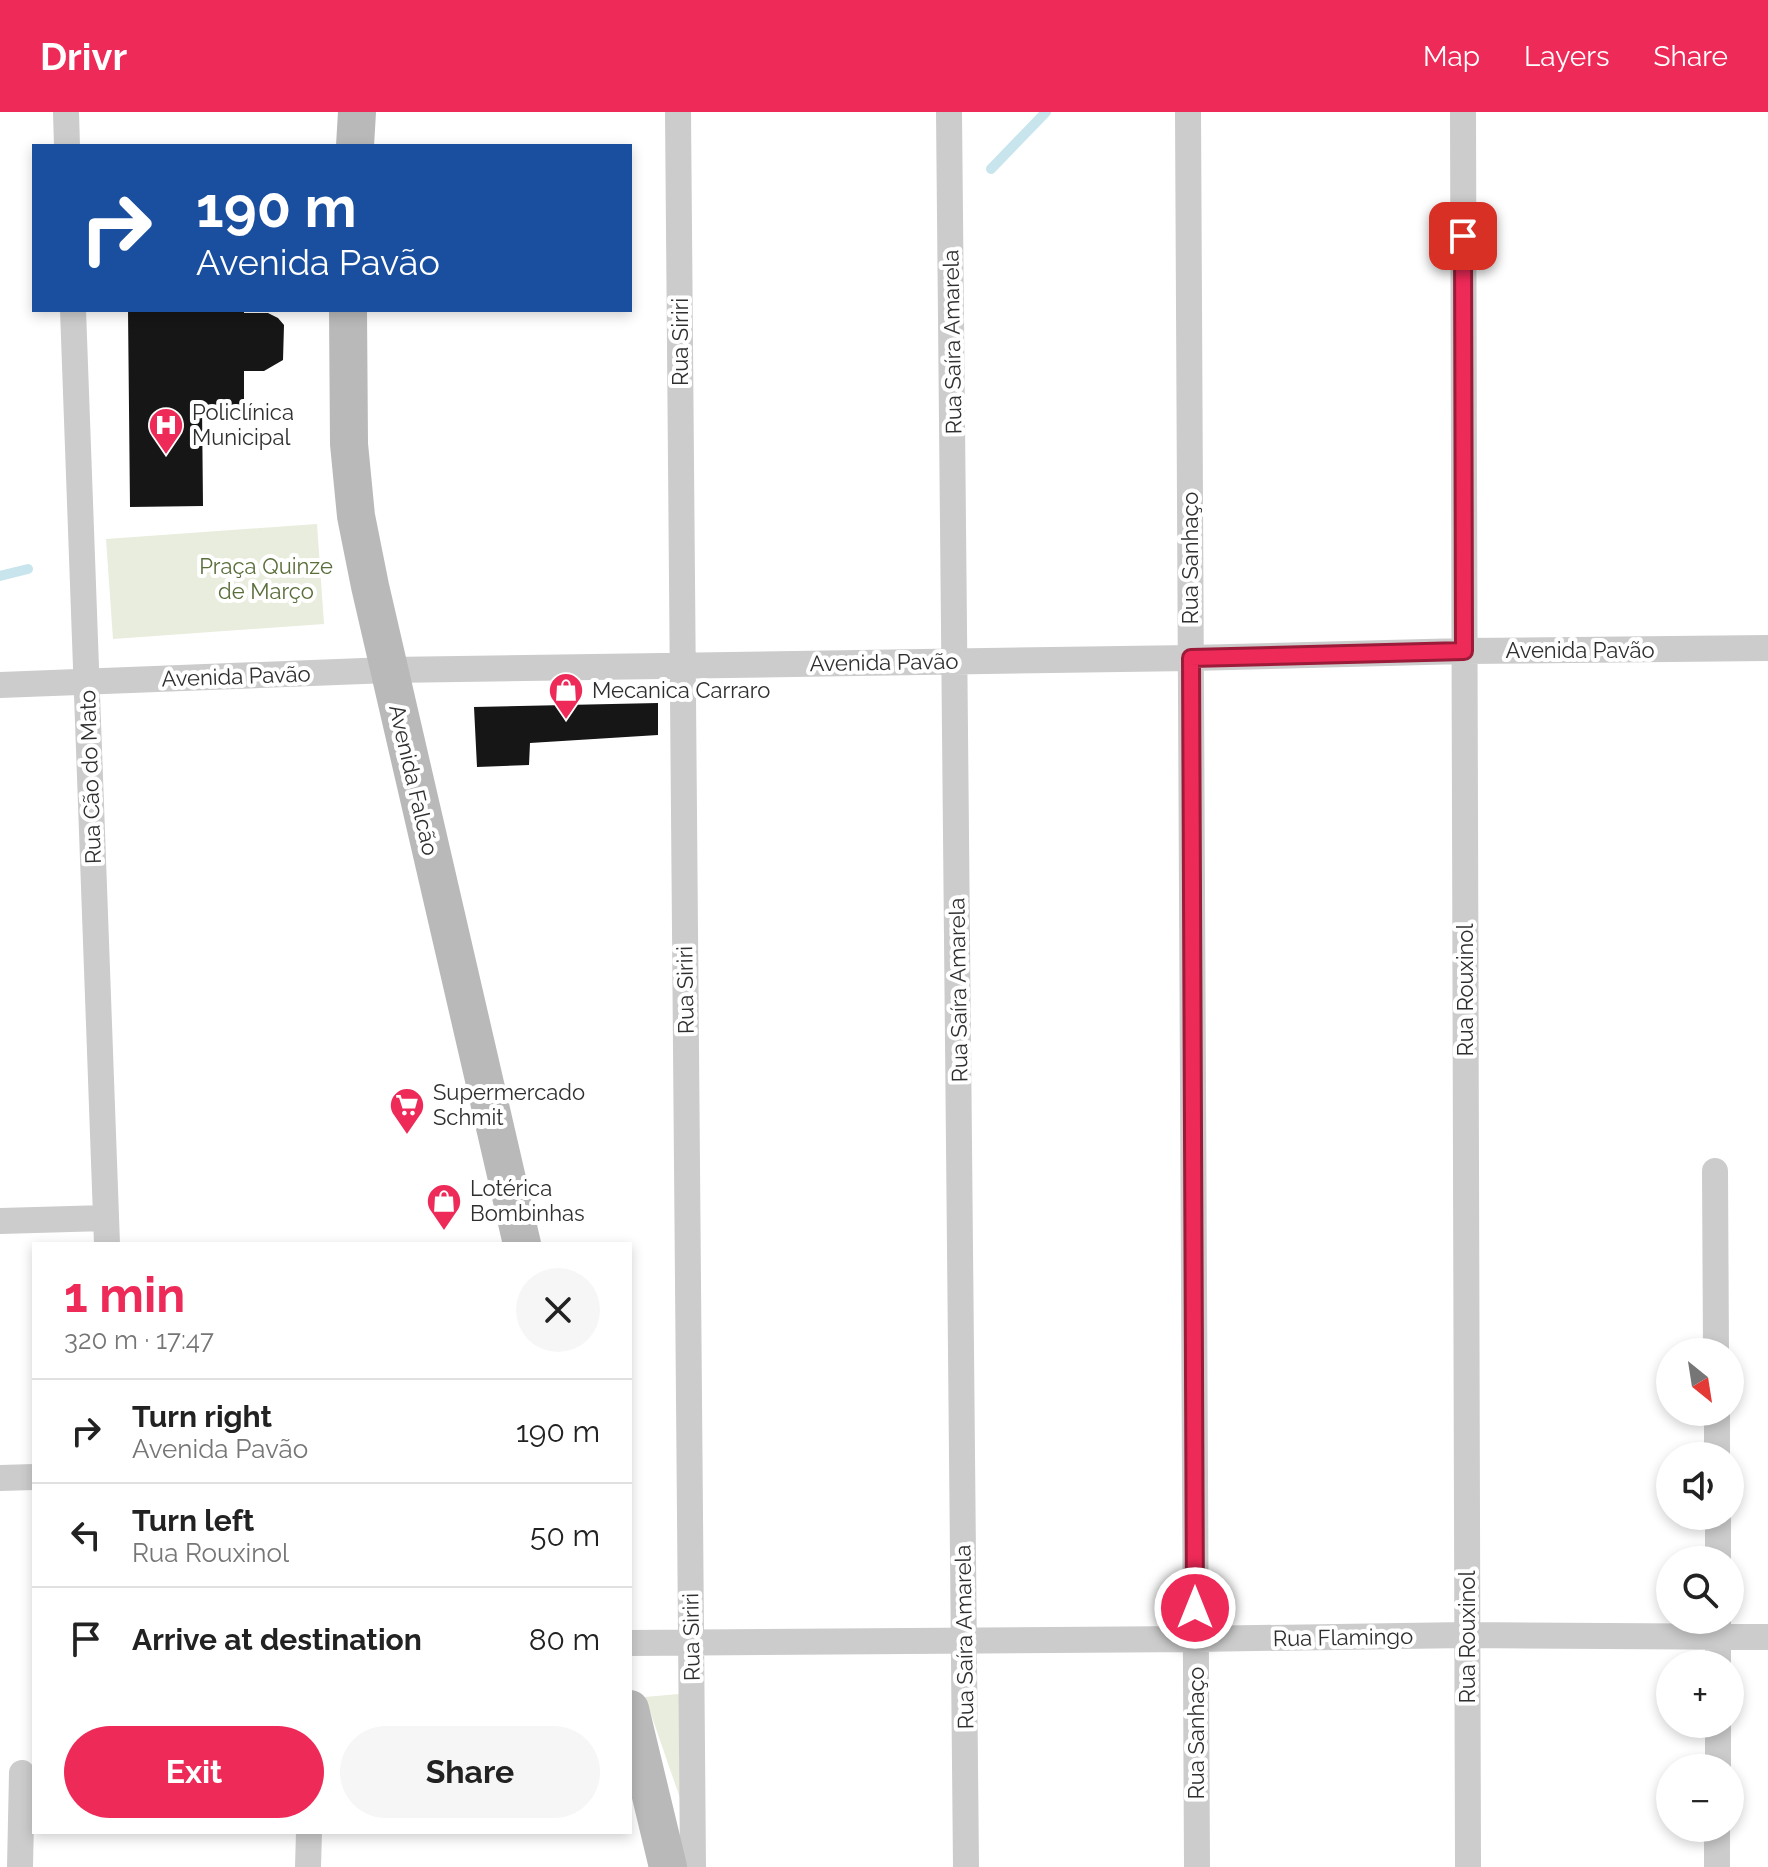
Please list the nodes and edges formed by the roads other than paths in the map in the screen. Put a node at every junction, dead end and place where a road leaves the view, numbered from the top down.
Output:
1 (66, 112) edge
2 (357, 112) edge
3 (678, 112) edge
4 (949, 112) edge
5 (1188, 112) edge
6 (1463, 112) edge
7 (67, 144) edge
8 (355, 144) edge
9 (73, 312) edge
10 (348, 312) edge
11 (1768, 648) edge
12 (1464, 651) junction
13 (1191, 658) junction
14 (955, 661) junction
15 (682, 665) junction
16 (389, 670) junction
17 (87, 681) junction
18 (0, 685) edge
19 (1715, 1171) dead end
20 (0, 1221) edge
21 (107, 1231) edge
22 (522, 1242) edge
23 (1716, 1338) edge
24 (32, 1477) edge
25 (0, 1478) edge
26 (1656, 1630) edge
27 (1744, 1633) edge
28 (1467, 1635) junction
29 (1768, 1637) edge
30 (1195, 1639) junction
31 (965, 1641) junction
32 (691, 1642) junction
33 (632, 1643) edge
34 (632, 1717) edge
35 (19, 1773) edge
36 (309, 1834) edge
37 (1717, 1842) edge
38 (20, 1867) edge
39 (308, 1867) edge
40 (668, 1867) edge
41 (693, 1867) edge
42 (966, 1867) edge
43 (1197, 1867) edge
44 (1468, 1867) edge
45 (1717, 1867) edge

1 - 7 street
2 - 8 main road
3 - 15 street, Rua Siriri
4 - 14 street, Rua Saíra Amarela
5 - 13 street, Rua Sanhaço
6 - 12 street, Rua Rouxinol
9 - 17 street, Rua Cão do Mato
10 - 16 main road, Avenida Falcão
11 - 12 street, Avenida Pavão
12 - 13 street, Avenida Pavão
12 - 28 street, Rua Rouxinol
13 - 14 street, Avenida Pavão
13 - 30 street, Rua Sanhaço
14 - 15 street, Avenida Pavão
14 - 31 street, Rua Saíra Amarela
15 - 16 street, Avenida Pavão
15 - 32 street, Rua Siriri
16 - 17 street, Avenida Pavão
16 - 22 main road, Avenida Falcão
17 - 18 street, Avenida Pavão
17 - 21 street, Rua Cão do Mato
19 - 23 street
20 - 21 street
24 - 25 street
26 - 28 street, Rua Flamingo
27 - 29 street, Rua Flamingo
28 - 30 street, Rua Flamingo
28 - 44 street, Rua Rouxinol
30 - 31 street, Rua Flamingo
30 - 43 street, Rua Sanhaço
31 - 32 street, Rua Flamingo
31 - 42 street, Rua Saíra Amarela
32 - 33 street, Rua Flamingo
32 - 41 street, Rua Siriri
34 - 40 main road
35 - 38 street
36 - 39 street
37 - 45 street

